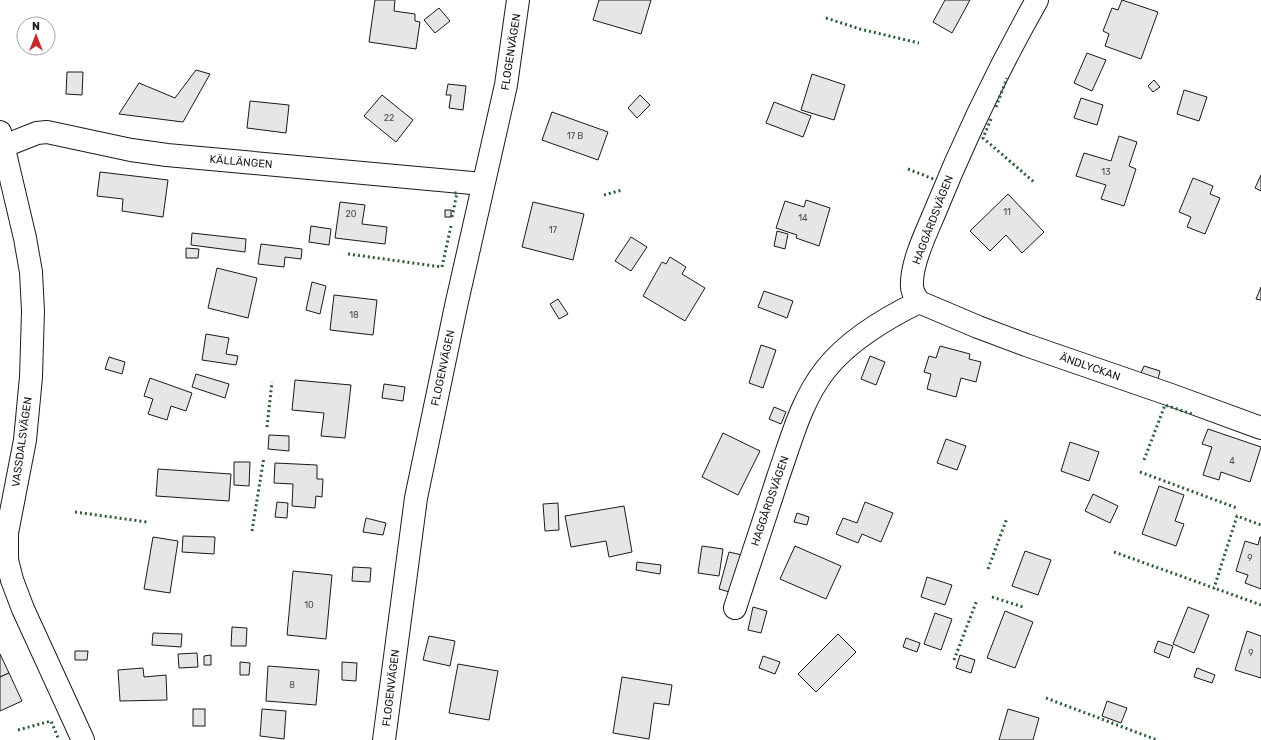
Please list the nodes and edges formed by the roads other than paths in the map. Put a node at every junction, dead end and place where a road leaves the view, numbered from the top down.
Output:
1 (518, 0) edge
2 (1037, 0) edge
3 (2, 138) edge
4 (483, 184) junction
5 (920, 302) junction
6 (1261, 428) edge
7 (3, 532) edge
8 (735, 608) dead end
9 (83, 740) edge
10 (384, 740) edge

1 - 4 street, FLOGENVÄGEN
2 - 5 street, HAGGÅRDSVÄGEN
3 - 4 street, KÄLLÄNGEN
3 - 7 street, VASSDALSVÄGEN
4 - 10 street, FLOGENVÄGEN
5 - 6 street, ÄNDLYCKAN
5 - 8 street, HAGGÅRDSVÄGEN
7 - 9 street, VASSDALSVÄGEN

